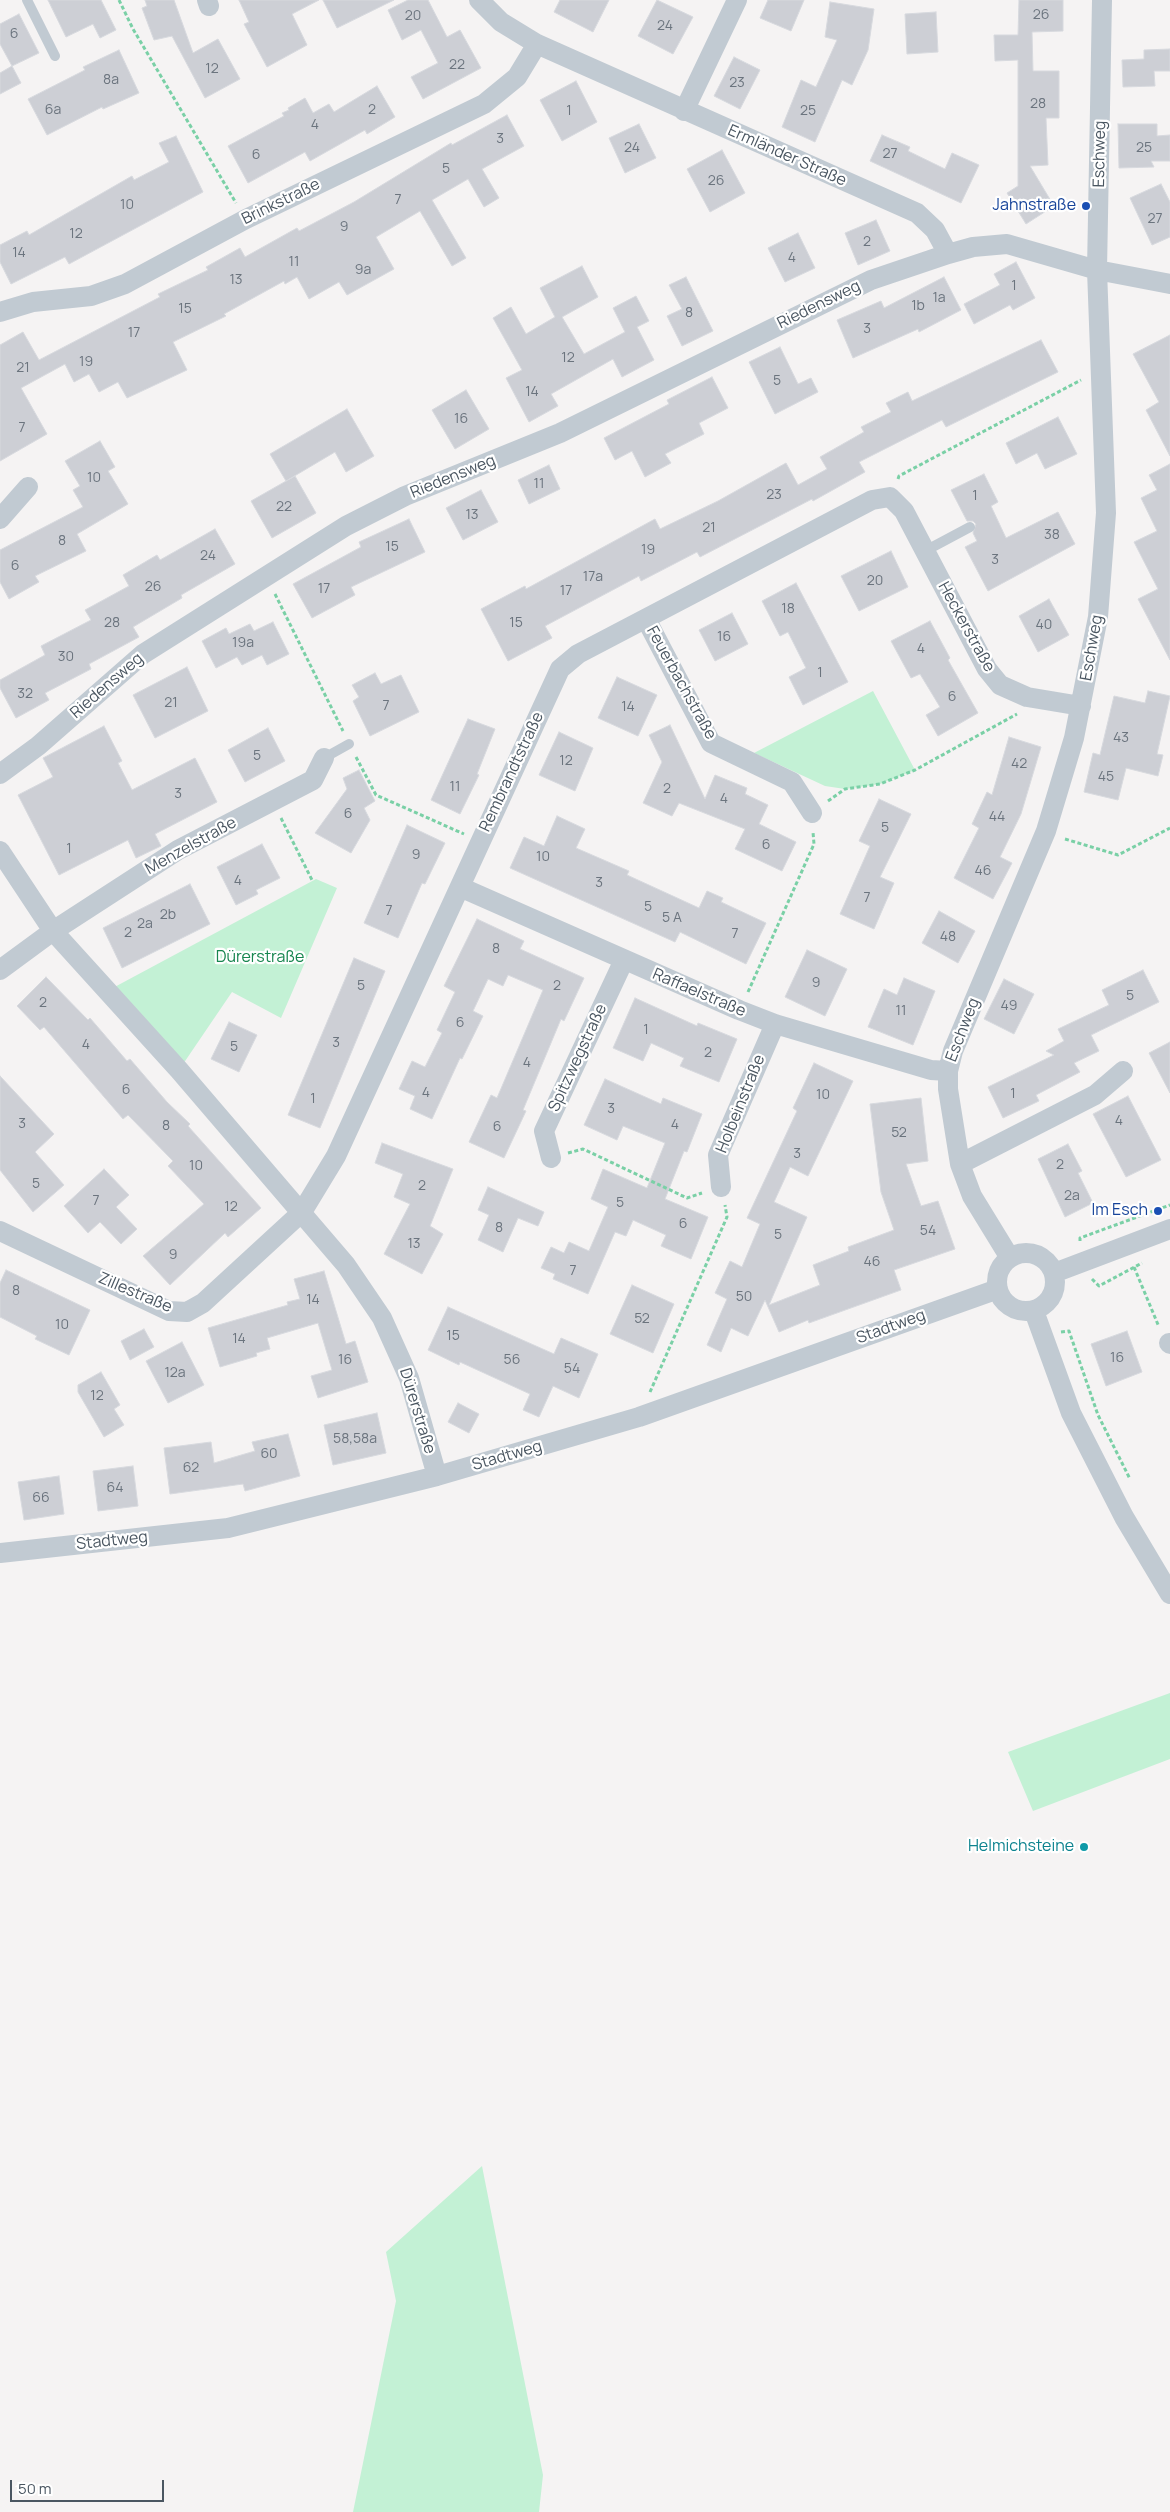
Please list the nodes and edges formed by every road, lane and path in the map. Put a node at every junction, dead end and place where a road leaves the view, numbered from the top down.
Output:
1 (27, 0) edge
2 (119, 0) edge
3 (478, 0) edge
4 (737, 0) edge
5 (1102, 0) edge
6 (537, 44) junction
7 (55, 56) dead end
8 (684, 111) junction
9 (246, 219) junction
10 (948, 254) junction
11 (1097, 270) junction
12 (1170, 284) edge
13 (0, 312) edge
14 (1101, 369) junction
15 (28, 487) dead end
16 (890, 497) junction
17 (0, 519) edge
18 (970, 527) dead end
19 (926, 551) junction
20 (646, 619) junction
21 (1027, 697) junction
22 (1081, 706) junction
23 (349, 744) dead end
24 (324, 758) joint
25 (0, 774) edge
26 (272, 802) junction
27 (812, 813) junction
28 (1170, 828) edge
29 (1045, 833) junction
30 (0, 851) edge
31 (312, 880) dead end
32 (460, 887) junction
33 (53, 931) junction
34 (624, 960) junction
35 (0, 970) edge
36 (739, 1010) junction
37 (775, 1024) junction
38 (1123, 1070) dead end
39 (948, 1071) junction
40 (551, 1158) joint
41 (960, 1164) junction
42 (721, 1187) junction
43 (302, 1212) junction
44 (1170, 1229) edge
45 (0, 1231) edge
46 (1010, 1258) junction
47 (1134, 1268) dead end
48 (1054, 1273) junction
49 (998, 1289) junction
50 (1034, 1311) junction
51 (1042, 1334) junction
52 (1169, 1343) edge
53 (639, 1417) junction
54 (437, 1476) junction
55 (1132, 1484) dead end
56 (0, 1553) edge
57 (1170, 1594) edge

1 - 7 lane
2 - 9 path
3 - 6 street, Ermländer Straße
4 - 8 street
5 - 11 street, Eschweg
6 - 8 street, Ermländer Straße
6 - 9 street, Brinkstraße
8 - 10 street, Ermländer Straße
9 - 13 street, Brinkstraße
10 - 11 street
10 - 25 street, Riedensweg
11 - 12 street
11 - 14 street, Eschweg
14 - 16 path
14 - 22 street, Eschweg
15 - 17 street
16 - 19 street, Heckerstraße
16 - 20 street, Rembrandtstraße
18 - 19 lane
19 - 21 street, Heckerstraße
20 - 27 street, Feuerbachstraße
20 - 32 street, Rembrandtstraße
21 - 22 street, Heckerstraße
21 - 27 path
22 - 29 street, Eschweg
23 - 24 lane
24 - 26 street, Menzelstraße
26 - 31 path
26 - 33 street, Menzelstraße
27 - 36 path
28 - 29 path
29 - 39 street, Eschweg
30 - 33 street, Dürerstraße
32 - 34 street, Raffaelstraße
32 - 43 street, Rembrandtstraße
33 - 35 street, Menzelstraße
33 - 43 street, Dürerstraße
34 - 36 street, Raffaelstraße
34 - 40 street, Spitzwegstraße
36 - 37 street, Raffaelstraße
37 - 39 street, Raffaelstraße
37 - 42 street, Holbeinstraße
38 - 41 street
39 - 41 street, Eschweg
40 - 42 path
41 - 46 street, Eschweg
42 - 53 path
43 - 45 street, Zillestraße
43 - 54 street, Dürerstraße
44 - 48 street
46 - 48 street
46 - 49 street
47 - 52 path
48 - 50 street
49 - 50 street
49 - 53 street, Stadtweg
50 - 51 street
51 - 55 path
51 - 57 street
53 - 54 street, Stadtweg
54 - 56 street, Stadtweg

